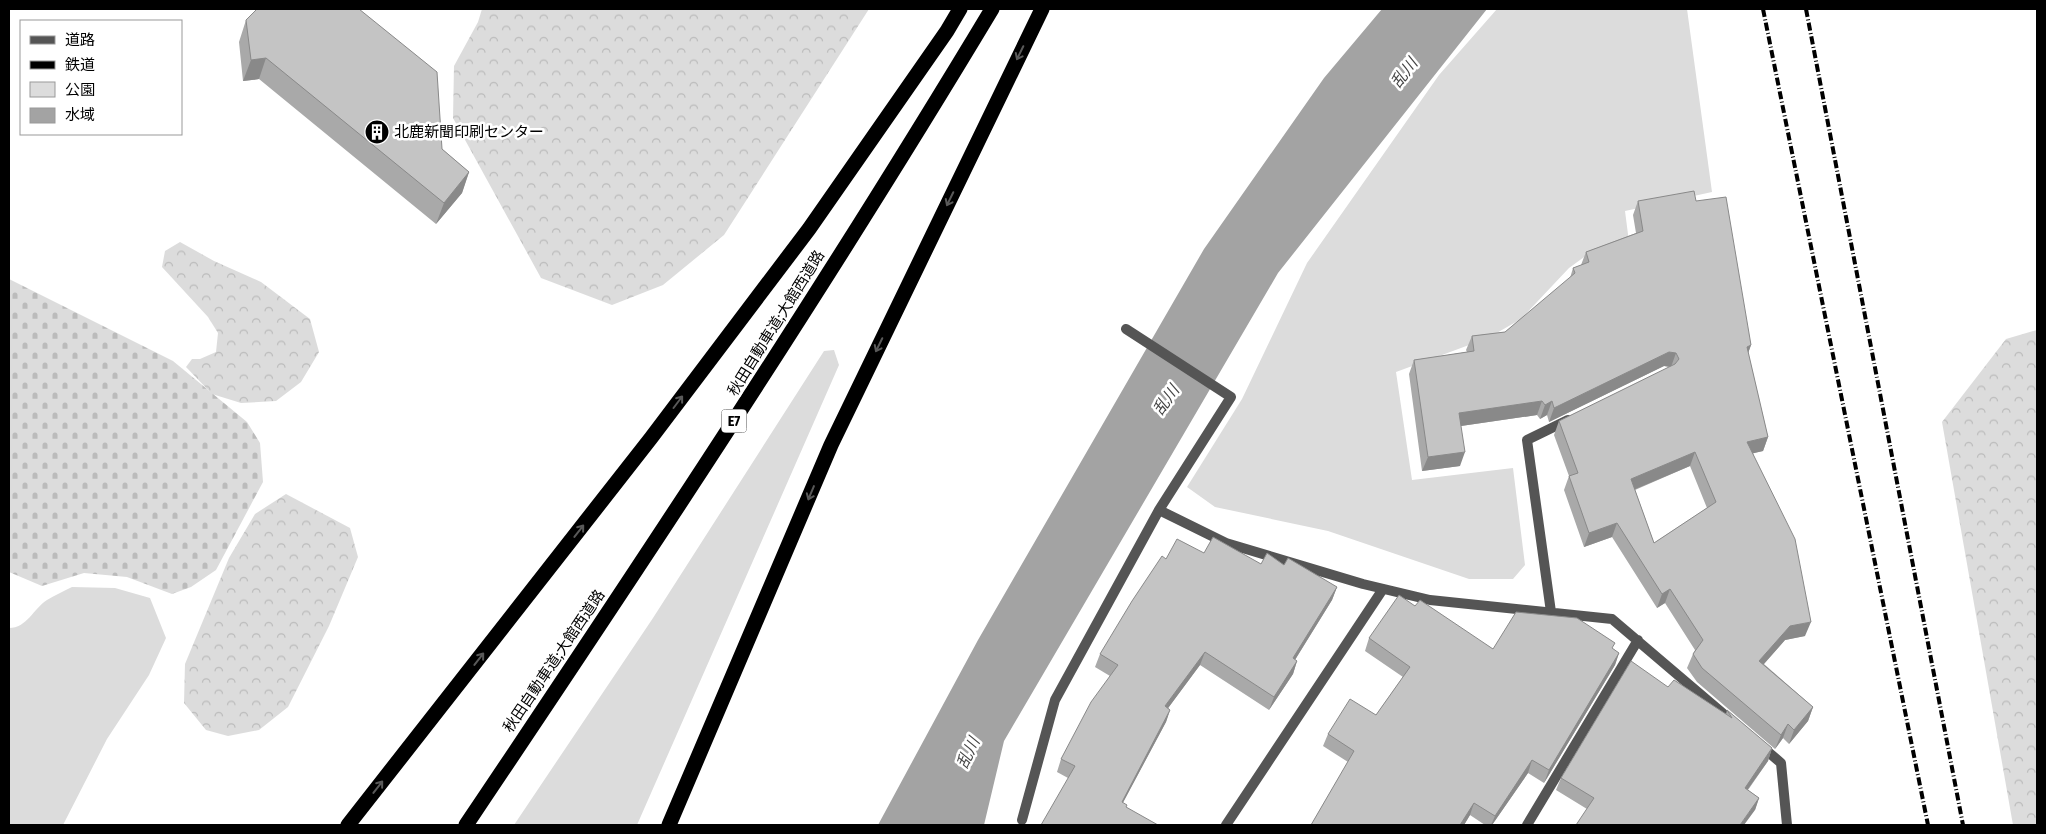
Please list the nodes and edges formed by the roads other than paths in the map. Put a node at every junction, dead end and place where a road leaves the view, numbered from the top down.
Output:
1 (960, 9) edge
2 (992, 9) edge
3 (1042, 9) edge
4 (1126, 329) dead end
5 (1579, 415) edge
6 (1159, 510) junction
7 (1383, 589) junction
8 (1551, 612) junction
9 (1638, 640) junction
10 (1736, 724) edge
11 (1751, 737) edge
12 (1022, 820) dead end
13 (348, 825) edge
14 (466, 825) edge
15 (669, 825) edge
16 (1226, 825) edge
17 (1527, 825) edge
18 (1787, 825) edge

13 -> 1 highway
2 - 14 highway, 秋田自動車道;大館西道路 / E7
3 -> 15 highway
4 - 6 street
5 - 8 street
6 - 7 street
6 - 12 street
7 - 8 street
7 - 16 street
8 - 9 street
9 - 10 street
9 - 17 street
11 - 18 street

